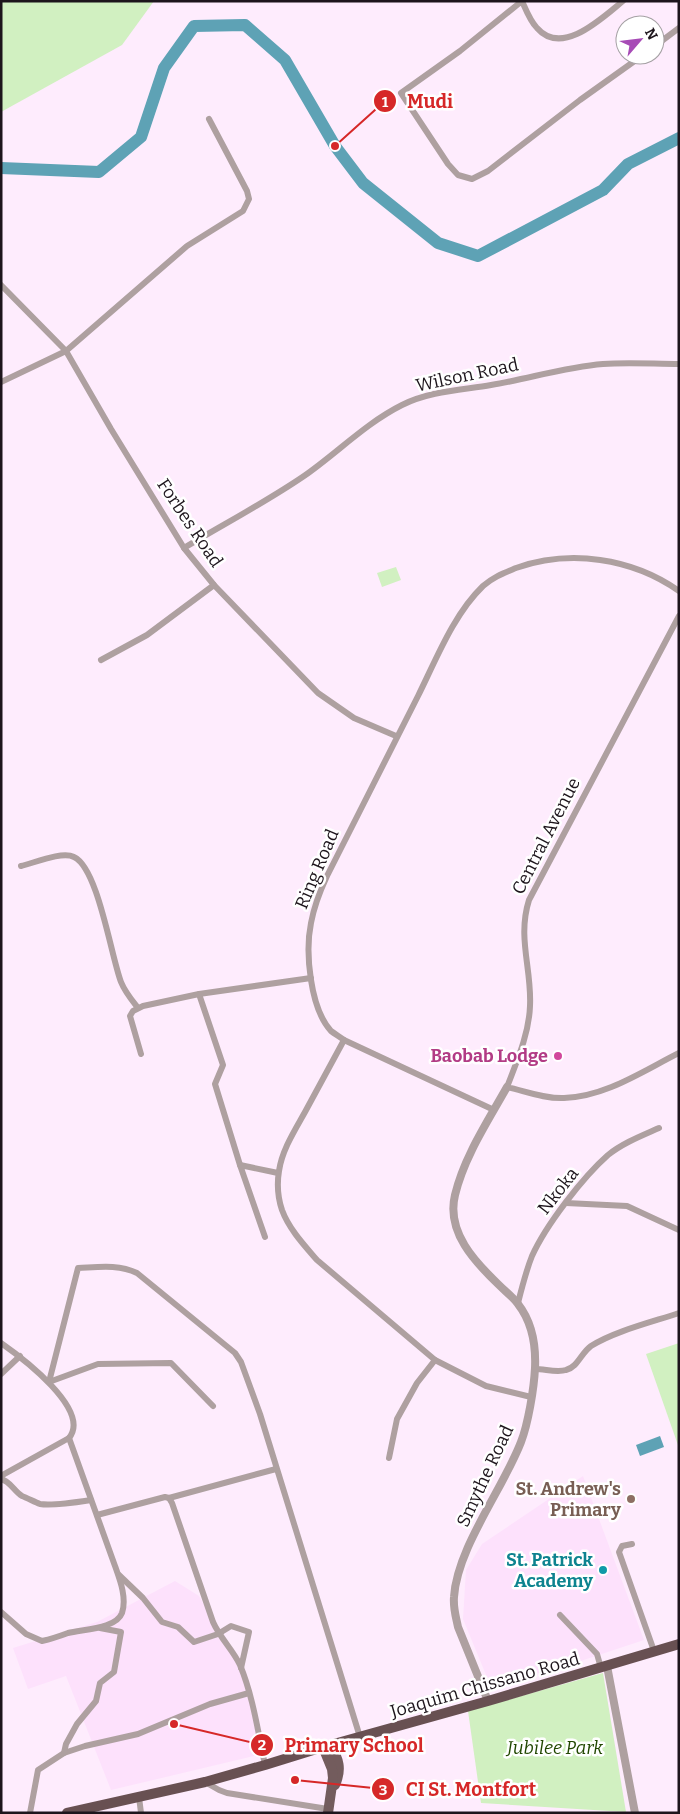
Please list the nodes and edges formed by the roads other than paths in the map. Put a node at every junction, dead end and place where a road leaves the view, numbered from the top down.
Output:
1 (623, 1) edge
2 (679, 28) edge
3 (665, 38) edge
4 (629, 65) edge
5 (209, 119) dead end
6 (1, 285) edge
7 (66, 350) junction
8 (679, 364) edge
9 (1, 382) edge
10 (184, 548) junction
11 (214, 585) junction
12 (679, 591) edge
13 (679, 616) edge
14 (101, 660) dead end
15 (396, 736) junction
16 (22, 866) dead end
17 (311, 978) junction
18 (199, 994) junction
19 (138, 1008) junction
20 (344, 1040) junction
21 (679, 1053) edge
22 (141, 1054) dead end
23 (507, 1087) junction
24 (494, 1110) junction
25 (659, 1128) dead end
26 (240, 1165) junction
27 (278, 1173) junction
28 (566, 1203) junction
29 (679, 1230) edge
30 (265, 1237) dead end
31 (518, 1304) junction
32 (679, 1313) edge
33 (1, 1343) edge
34 (20, 1356) junction
35 (435, 1360) junction
36 (535, 1369) junction
37 (1, 1374) edge
38 (49, 1382) junction
39 (531, 1397) junction
40 (213, 1406) dead end
41 (69, 1438) junction
42 (390, 1458) dead end
43 (276, 1469) junction
44 (1, 1478) edge
45 (169, 1498) junction
46 (91, 1500) junction
47 (96, 1515) junction
48 (632, 1544) dead end
49 (118, 1574) junction
50 (1, 1612) edge
51 (560, 1615) dead end
52 (99, 1628) junction
53 (218, 1634) junction
54 (679, 1644) edge
55 (654, 1652) junction
56 (604, 1667) junction
57 (241, 1668) junction
58 (249, 1693) junction
59 (488, 1702) junction
60 (360, 1737) junction
61 (326, 1746) junction
62 (64, 1753) junction
63 (265, 1765) junction
64 (205, 1782) junction
65 (139, 1797) junction
66 (328, 1811) edge
67 (30, 1813) edge
68 (67, 1813) edge
69 (141, 1813) edge
70 (635, 1813) edge

1 - 4 street
2 - 3 street
5 - 7 street
6 - 7 street, Forbes Road
7 - 9 street
7 - 10 street, Forbes Road
8 - 10 street, Wilson Road
10 - 11 street, Forbes Road
11 - 14 street
11 - 15 street, Forbes Road
12 - 15 street, Ring Road
13 - 23 street, Central Avenue
15 - 17 street, Ring Road
16 - 19 street
17 - 18 street
17 - 20 street, Ring Road
18 - 19 street
18 - 26 street
19 - 22 street
20 - 24 street, Ring Road
20 - 27 street
21 - 23 street
23 - 24 street, Smythe Road
24 - 31 street, Smythe Road
25 - 28 street, Nkoka
26 - 27 street
26 - 30 street
27 - 35 street
28 - 29 street
28 - 31 street, Nkoka
31 - 36 street, Smythe Road
32 - 36 street
33 - 34 street
34 - 37 street
34 - 38 street
35 - 39 street
35 - 42 street
36 - 39 street, Smythe Road
38 - 40 street
38 - 41 street
38 - 43 street
39 - 59 street, Smythe Road
41 - 44 street
41 - 46 street
43 - 45 street
43 - 60 street
44 - 46 street
45 - 47 street
45 - 53 street
46 - 47 street
47 - 49 street
48 - 55 street
49 - 52 street
49 - 53 street
50 - 52 street
51 - 56 street
52 - 62 street
53 - 57 street
53 - 57 street
54 - 55 highway, Joaquim Chissano Road
55 - 56 highway, Joaquim Chissano Road
56 - 59 highway, Joaquim Chissano Road
56 - 70 street
57 - 58 street
58 - 62 street
58 - 63 street
59 - 60 highway, Joaquim Chissano Road
60 - 61 highway, Joaquim Chissano Road
61 - 63 highway, Joaquim Chissano Road
61 - 66 main road
62 - 67 street
63 - 64 highway, Joaquim Chissano Road
64 - 65 highway, Joaquim Chissano Road
64 - 66 street
65 - 68 highway, Joaquim Chissano Road
65 - 69 street

